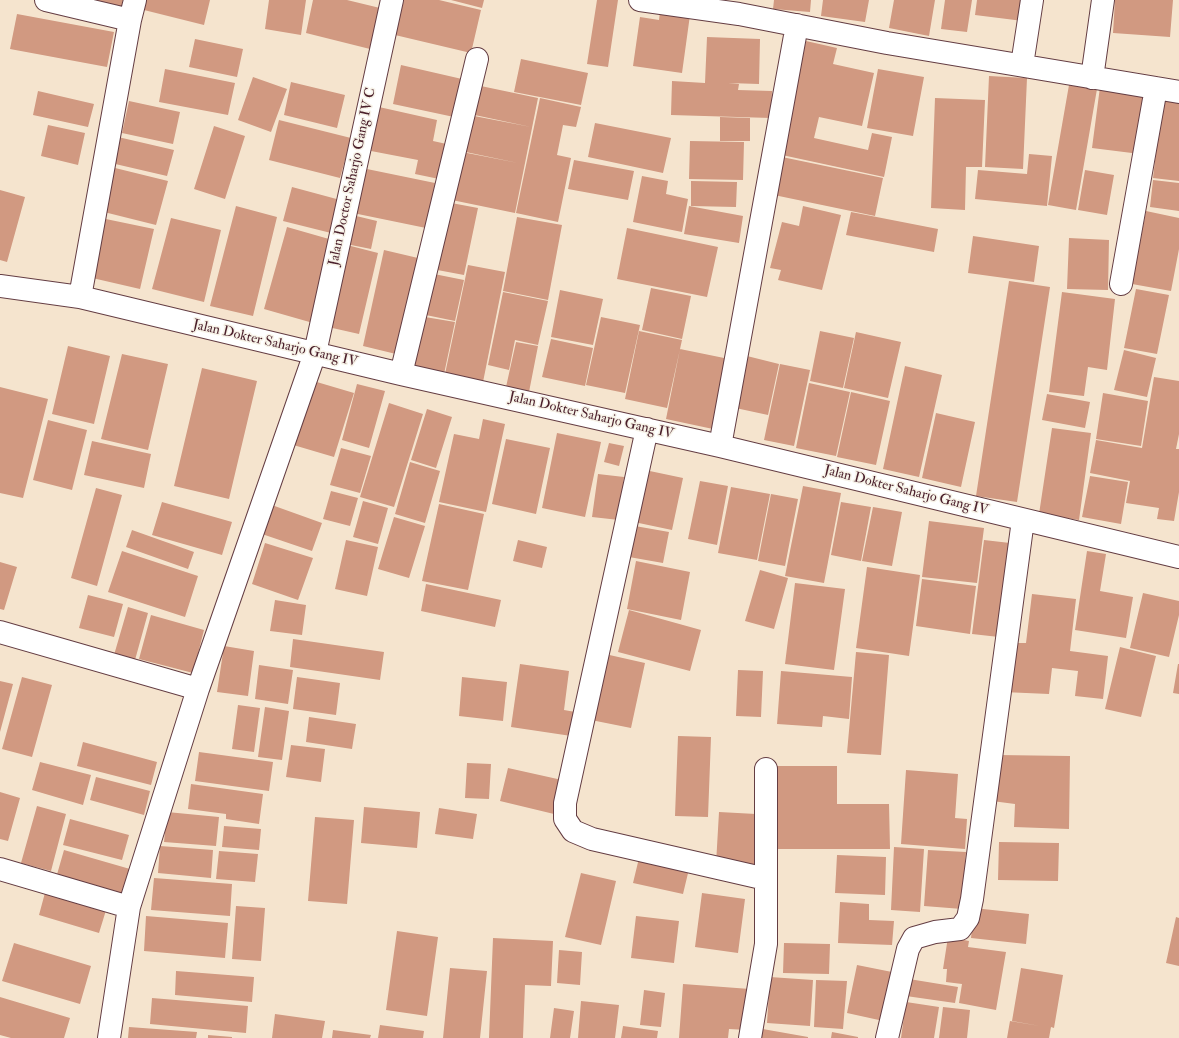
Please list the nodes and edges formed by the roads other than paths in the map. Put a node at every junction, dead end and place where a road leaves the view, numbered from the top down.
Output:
1 (46, 0) edge
2 (392, 0) edge
3 (640, 0) edge
4 (1032, 0) edge
5 (1103, 0) edge
6 (133, 10) edge
7 (797, 25) junction
8 (477, 59) dead end
9 (1022, 66) junction
10 (1092, 78) junction
11 (1156, 88) junction
12 (1179, 92) edge
13 (1121, 284) dead end
14 (0, 286) edge
15 (80, 297) junction
16 (315, 353) junction
17 (401, 374) junction
18 (647, 429) junction
19 (720, 446) junction
20 (1023, 520) junction
21 (1179, 558) edge
22 (0, 632) edge
23 (198, 689) junction
24 (766, 769) dead end
25 (0, 869) edge
26 (766, 879) junction
27 (129, 907) junction
28 (109, 1038) edge
29 (750, 1038) edge
30 (887, 1038) edge

1 - 6 street
2 - 16 street, Jalan Doctor Saharjo Gang IV C
3 - 7 street
4 - 9 street
5 - 10 street
6 - 15 street
7 - 9 street
7 - 19 street
8 - 17 street
9 - 10 street
10 - 11 street
11 - 12 street
11 - 13 street
14 - 15 street, Jalan Dokter Saharjo Gang IV
15 - 16 street, Jalan Dokter Saharjo Gang IV
16 - 17 street, Jalan Dokter Saharjo Gang IV
16 - 23 street, Jalan Doctor Saharjo Gang IV C
17 - 18 street, Jalan Dokter Saharjo Gang IV
18 - 19 street, Jalan Dokter Saharjo Gang IV
18 - 26 street
19 - 20 street, Jalan Dokter Saharjo Gang IV
20 - 21 street, Jalan Dokter Saharjo Gang IV
20 - 30 street
22 - 23 street
23 - 27 street, Jalan Doctor Saharjo Gang IV C
24 - 26 street
25 - 27 street
26 - 29 street
27 - 28 street, Jalan Doctor Saharjo Gang IV C

